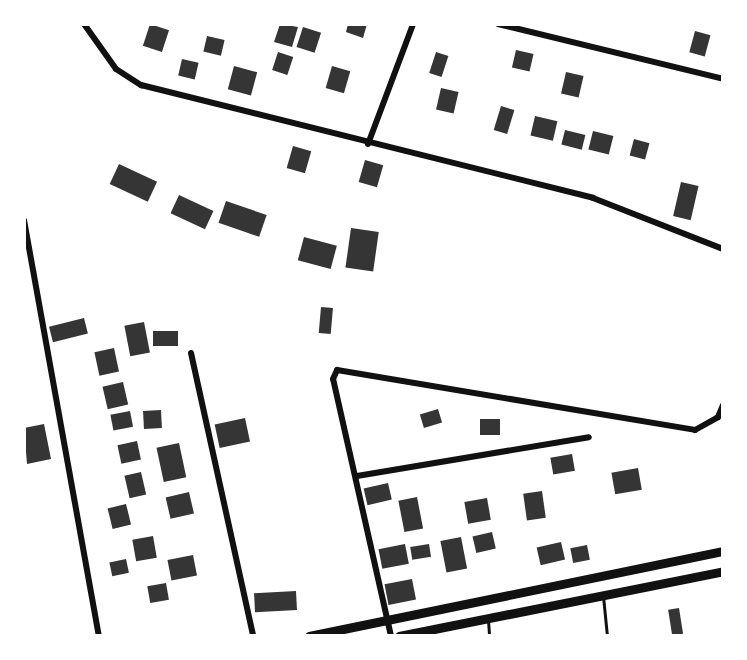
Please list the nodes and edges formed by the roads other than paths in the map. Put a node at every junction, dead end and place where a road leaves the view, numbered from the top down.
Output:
1 (84, 24) edge
2 (413, 24) edge
3 (498, 24) edge
4 (723, 79) edge
5 (368, 144) junction
6 (24, 220) edge
7 (723, 249) edge
8 (191, 353) dead end
9 (723, 405) edge
10 (589, 437) dead end
11 (357, 476) junction
12 (723, 551) edge
13 (723, 571) edge
14 (603, 596) junction
15 (385, 617) junction
16 (488, 620) junction
17 (99, 636) edge
18 (253, 636) edge
19 (309, 636) edge
20 (391, 636) edge
21 (399, 636) edge
22 (489, 636) edge
23 (607, 636) edge

1 - 5 street
2 - 5 street
3 - 4 street
5 - 7 street
6 - 17 street
8 - 18 street
9 - 11 street
10 - 11 street
11 - 15 street
12 - 15 main road
13 - 14 main road
14 - 16 main road
14 - 23 lane
15 - 19 main road
15 - 20 street
16 - 21 main road
16 - 22 lane

